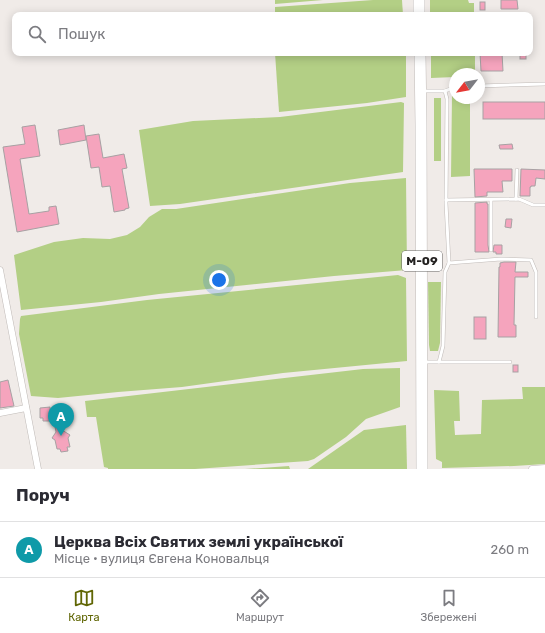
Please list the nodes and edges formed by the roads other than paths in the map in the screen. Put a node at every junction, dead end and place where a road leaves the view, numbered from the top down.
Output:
1 (419, 0) edge
2 (419, 12) edge
3 (420, 56) edge
4 (545, 84) edge
5 (485, 86) edge
6 (449, 89) edge
7 (421, 91) junction
8 (445, 91) junction
9 (517, 170) dead end
10 (516, 199) junction
11 (446, 200) junction
12 (491, 200) junction
13 (545, 205) edge
14 (491, 250) dead end
15 (449, 262) junction
16 (0, 270) edge
17 (536, 317) dead end
18 (422, 362) junction
19 (439, 362) junction
20 (510, 362) dead end
21 (26, 408) junction
22 (0, 413) edge
23 (545, 468) edge
24 (38, 469) edge
25 (422, 469) edge
26 (532, 469) edge

1 - 2 highway
3 - 7 highway, М-09
4 - 5 lane
6 - 8 lane
7 - 8 lane
7 - 18 highway, М-09
8 - 11 lane
9 - 10 lane
10 - 12 lane
10 - 13 lane
11 - 12 lane
11 - 15 lane
12 - 14 lane
15 - 17 lane
15 - 19 lane
16 - 21 street
18 - 19 lane
18 - 25 highway, М-09
19 - 20 lane
21 - 22 street
21 - 24 street
23 - 26 street

